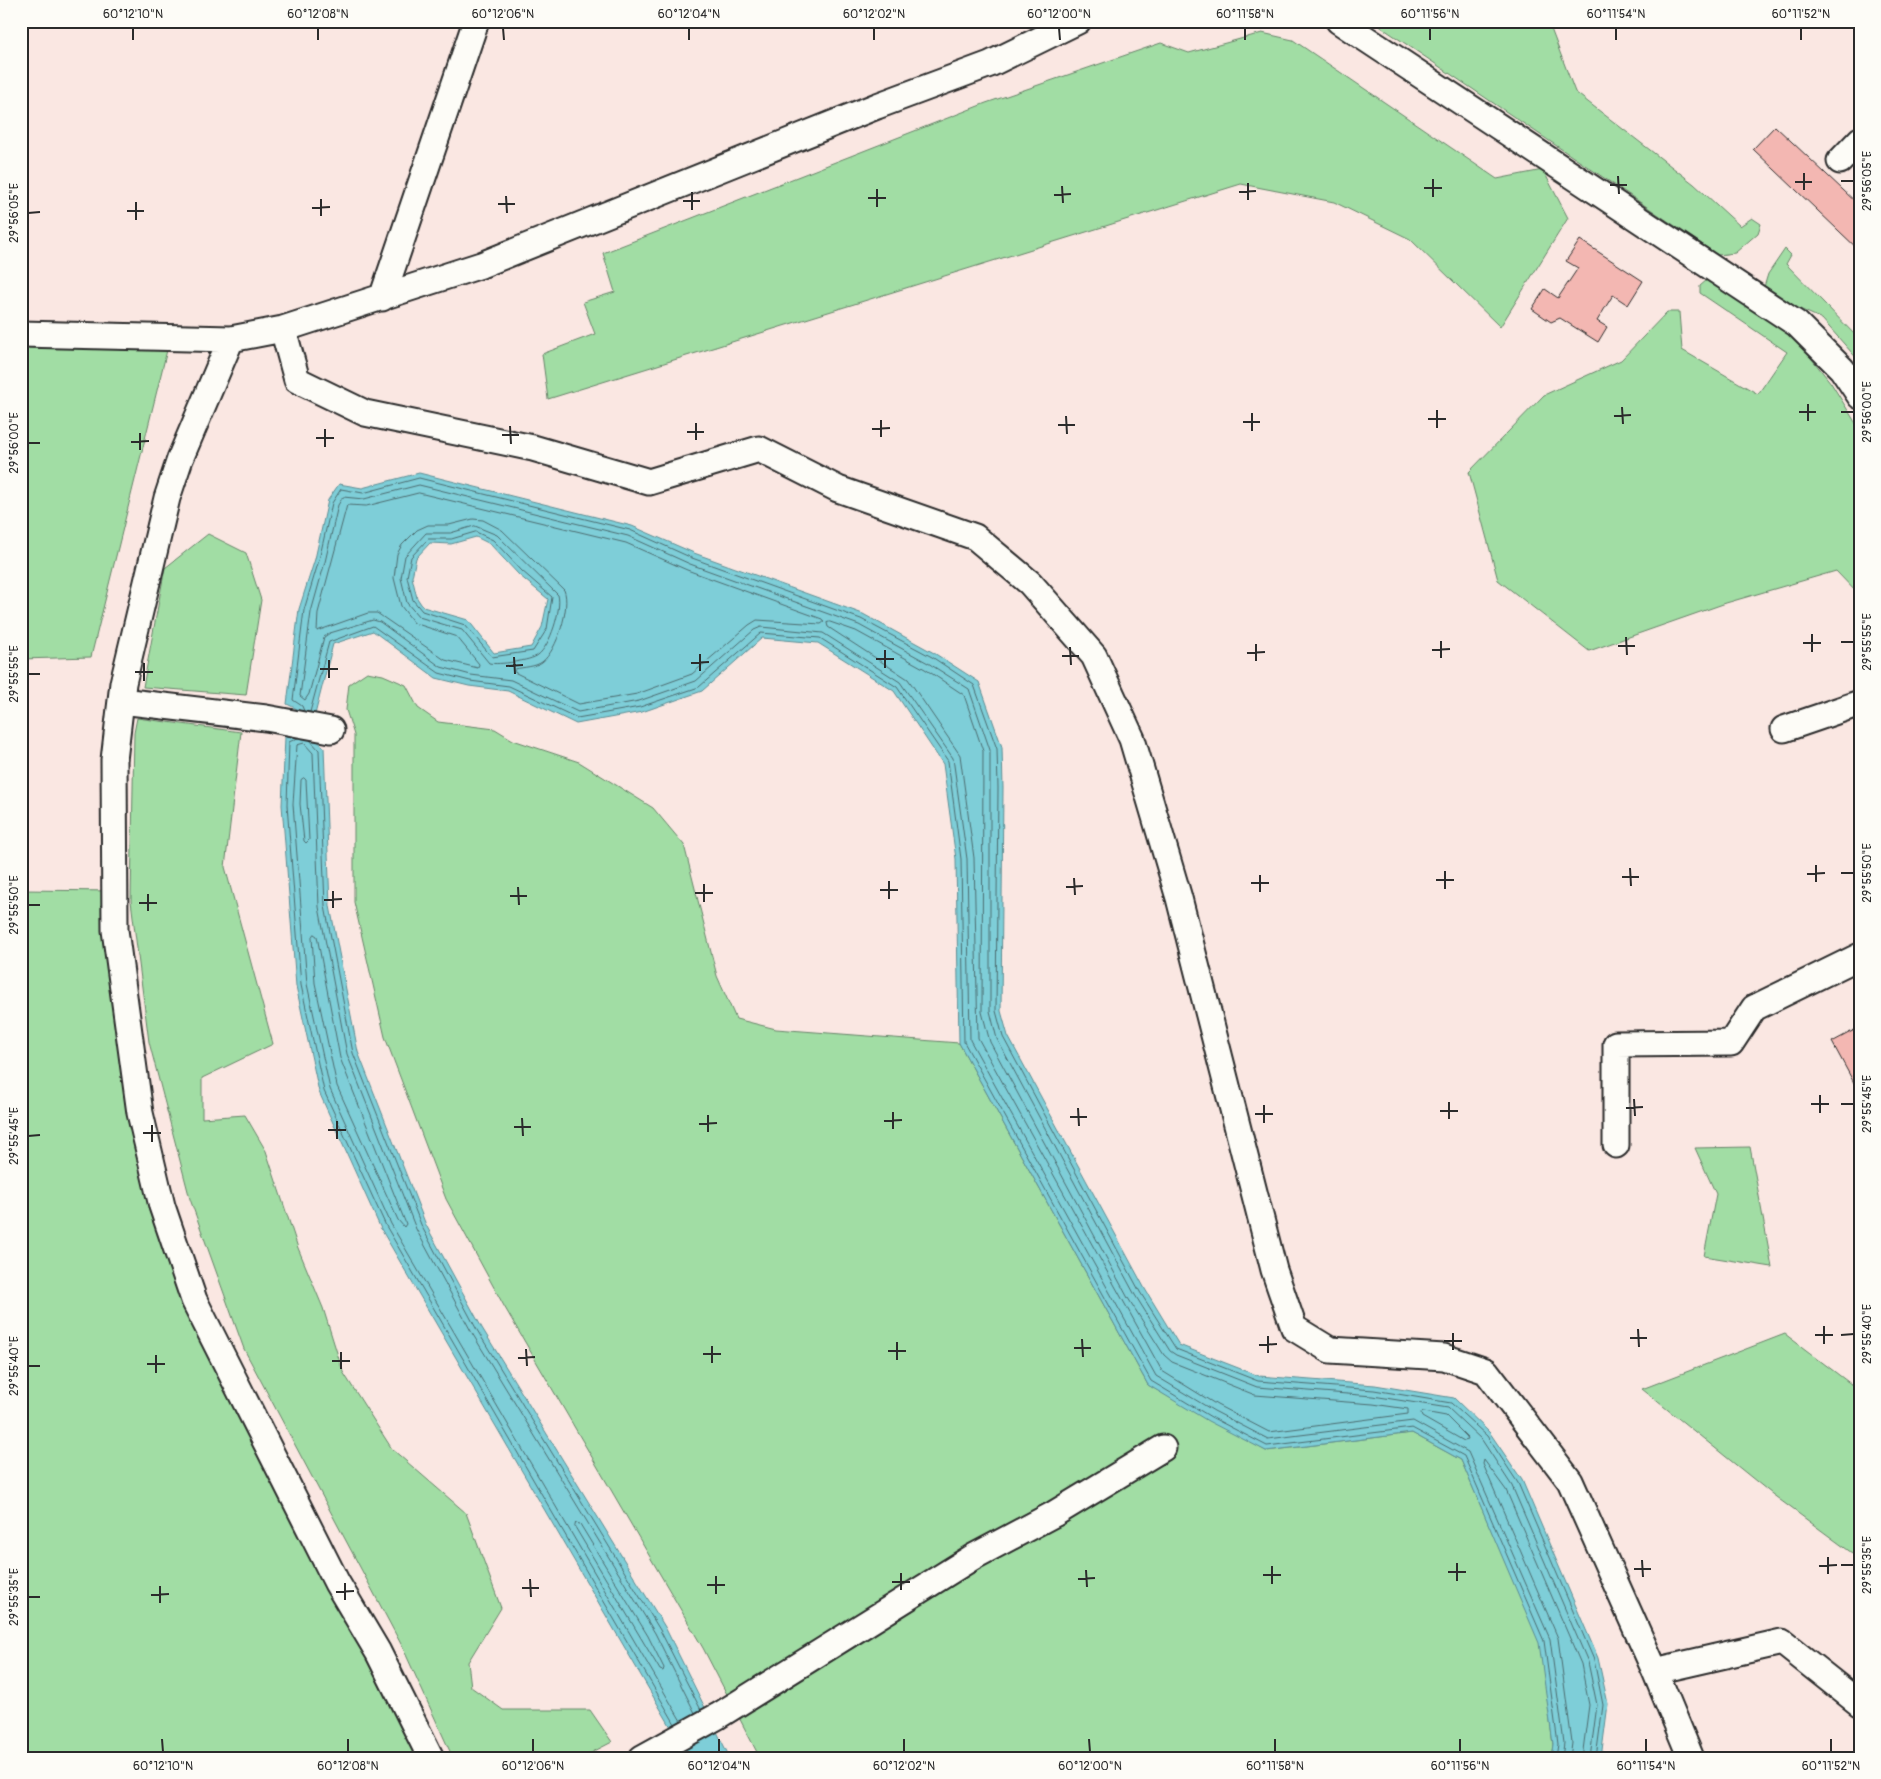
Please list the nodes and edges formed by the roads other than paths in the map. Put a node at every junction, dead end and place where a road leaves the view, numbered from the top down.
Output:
1 (476, 21) edge
2 (1078, 21) edge
3 (1339, 21) edge
4 (1860, 140) edge
5 (1840, 161) dead end
6 (382, 298) junction
7 (283, 329) junction
8 (21, 334) edge
9 (231, 339) junction
10 (1860, 396) edge
11 (120, 701) junction
12 (1860, 703) edge
13 (1784, 729) dead end
14 (331, 730) dead end
15 (1860, 956) edge
16 (1616, 1145) dead end
17 (1163, 1448) dead end
18 (1656, 1671) junction
19 (1860, 1704) edge
20 (431, 1758) edge
21 (642, 1758) edge
22 (1691, 1758) edge

1 - 6 street
2 - 6 street
3 - 10 street
4 - 5 street
6 - 7 street
7 - 9 street
7 - 18 street
8 - 9 street
9 - 11 street
11 - 14 street
11 - 20 street
12 - 13 street
15 - 16 street
17 - 21 street
18 - 19 street
18 - 22 street

